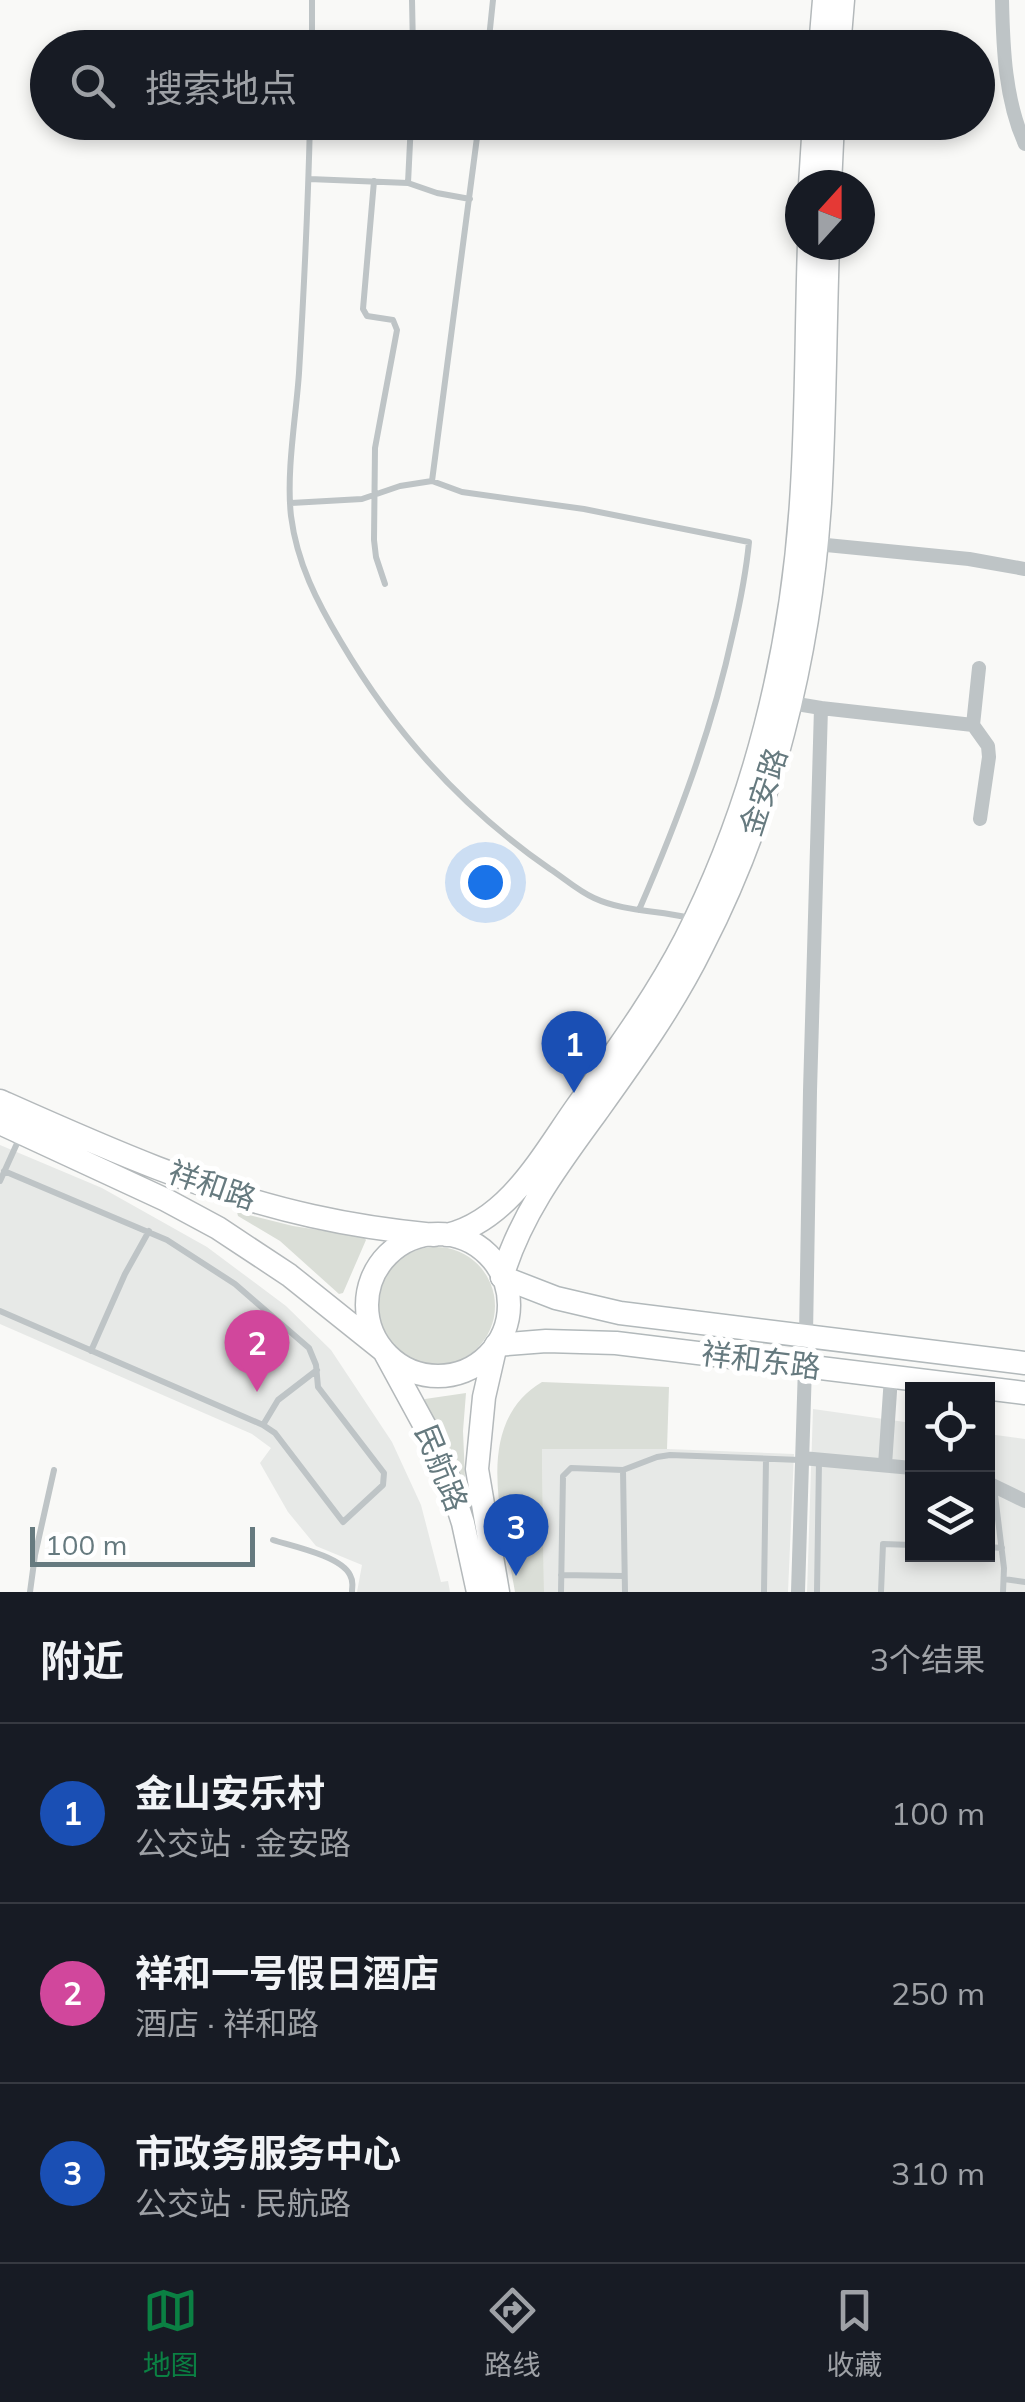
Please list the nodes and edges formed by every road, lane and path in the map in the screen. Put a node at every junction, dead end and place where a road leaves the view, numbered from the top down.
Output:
1 (312, 0) edge
2 (412, 0) edge
3 (493, 0) edge
4 (824, 0) edge
5 (843, 0) edge
6 (1002, 0) edge
7 (312, 30) edge
8 (413, 30) edge
9 (490, 30) edge
10 (822, 30) edge
11 (840, 30) edge
12 (309, 140) edge
13 (410, 140) edge
14 (477, 140) edge
15 (813, 140) edge
16 (832, 140) edge
17 (1025, 144) edge
18 (811, 170) edge
19 (831, 170) edge
20 (308, 178) junction
21 (374, 181) junction
22 (408, 182) junction
23 (470, 200) junction
24 (808, 260) edge
25 (828, 260) edge
26 (432, 482) junction
27 (374, 495) junction
28 (290, 504) junction
29 (816, 544) junction
30 (1025, 569) edge
31 (384, 584) dead end
32 (980, 668) dead end
33 (790, 704) junction
34 (821, 708) junction
35 (973, 725) junction
36 (980, 819) dead end
37 (639, 910) junction
38 (695, 919) junction
39 (0, 1101) edge
40 (11, 1128) edge
41 (4, 1172) junction
42 (0, 1181) edge
43 (148, 1231) junction
44 (441, 1235) junction
45 (502, 1276) junction
46 (0, 1311) edge
47 (806, 1336) junction
48 (496, 1345) junction
49 (91, 1351) junction
50 (384, 1351) junction
51 (1025, 1363) edge
52 (805, 1366) junction
53 (317, 1370) junction
54 (891, 1376) junction
55 (1025, 1393) edge
56 (263, 1425) junction
57 (766, 1458) junction
58 (802, 1459) junction
59 (819, 1460) junction
60 (884, 1466) junction
61 (905, 1468) edge
62 (54, 1470) dead end
63 (622, 1470) junction
64 (995, 1487) edge
65 (1025, 1501) edge
66 (995, 1511) edge
67 (272, 1540) dead end
68 (905, 1545) edge
69 (995, 1548) edge
70 (1002, 1548) junction
71 (561, 1574) junction
72 (623, 1576) junction
73 (1004, 1579) junction
74 (1025, 1582) edge
75 (30, 1592) edge
76 (352, 1592) edge
77 (478, 1592) edge
78 (498, 1592) edge
79 (561, 1592) edge
80 (625, 1592) edge
81 (764, 1592) edge
82 (798, 1592) edge
83 (817, 1592) edge
84 (881, 1592) edge
85 (1004, 1592) edge

1 - 7 lane
2 - 8 lane
3 - 9 lane
4 - 10 main road
5 - 11 main road
6 - 17 street
12 - 20 lane
13 - 22 lane
14 - 23 lane
15 - 18 main road
16 - 19 main road
20 - 21 lane
20 - 28 lane
21 - 22 lane
21 - 27 lane
22 - 23 lane
23 - 26 lane
24 - 38 main road, 金安路
25 - 29 main road, 金安路
26 - 27 lane
26 - 37 lane
27 - 28 lane
27 - 31 lane
28 - 37 lane
29 - 30 street
29 - 33 main road, 金安路
32 - 35 street
33 - 34 street
33 - 45 main road, 金安路
34 - 35 street
34 - 47 street
35 - 36 street
37 - 38 lane
38 - 44 main road, 金安路
39 - 44 main road, 祥和路
40 - 41 lane
40 - 50 main road, 祥和路
41 - 42 lane
41 - 43 lane
43 - 49 lane
43 - 53 lane
44 - 45 main road
44 - 50 main road
45 - 47 main road, 祥和东路
45 - 48 main road
46 - 49 lane
47 - 51 main road, 祥和东路
48 - 50 main road
48 - 52 main road, 祥和东路
48 - 78 main road, 民航路
49 - 56 lane
50 - 77 main road, 民航路
52 - 54 main road, 祥和东路
52 - 58 street
53 - 56 lane
53 - 56 lane
54 - 55 main road, 祥和东路
54 - 60 street
57 - 58 lane
57 - 63 lane
57 - 81 lane
58 - 59 street
58 - 82 street
59 - 60 street
59 - 83 lane
60 - 61 street
62 - 75 lane
63 - 71 lane
63 - 72 lane
64 - 65 street
66 - 70 lane
67 - 76 lane
68 - 84 lane
69 - 70 lane
70 - 73 lane
71 - 72 lane
71 - 79 lane
72 - 80 lane
73 - 74 lane
73 - 85 lane

